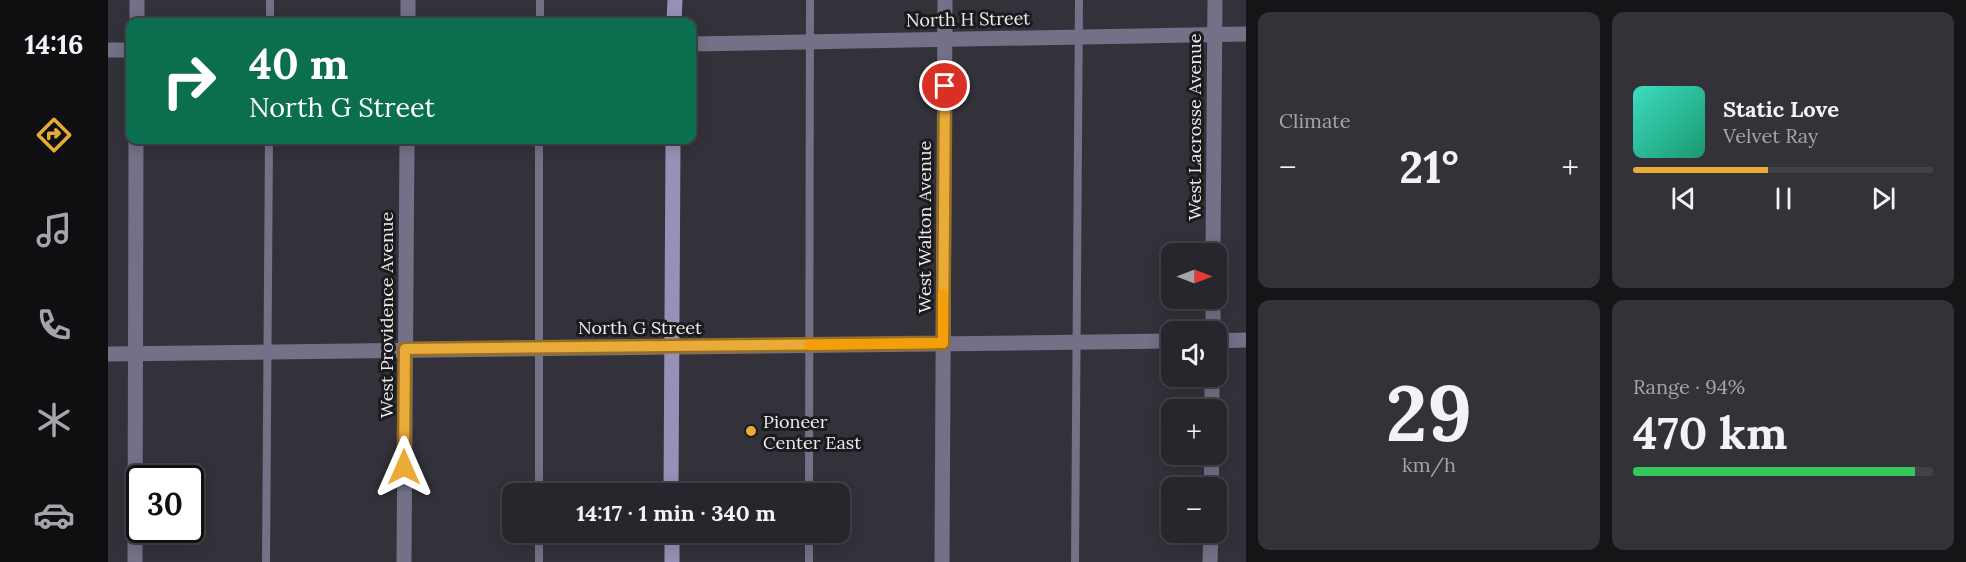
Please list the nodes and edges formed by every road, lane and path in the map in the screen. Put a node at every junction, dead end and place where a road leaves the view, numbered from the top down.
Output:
1 (137, 0) edge
2 (270, 0) edge
3 (408, 0) edge
4 (540, 0) edge
5 (675, 0) edge
6 (810, 0) edge
7 (945, 0) edge
8 (1079, 0) edge
9 (1215, 0) edge
10 (137, 18) edge
11 (270, 18) edge
12 (408, 18) edge
13 (540, 18) edge
14 (674, 18) edge
15 (1214, 34) junction
16 (1246, 34) edge
17 (1080, 37) junction
18 (810, 40) junction
19 (945, 40) junction
20 (696, 44) edge
21 (108, 50) edge
22 (126, 50) edge
23 (136, 144) edge
24 (270, 144) edge
25 (407, 144) edge
26 (539, 144) edge
27 (673, 144) edge
28 (1213, 243) edge
29 (1075, 340) junction
30 (1246, 340) edge
31 (1161, 341) edge
32 (1227, 341) edge
33 (943, 343) junction
34 (810, 345) junction
35 (671, 346) junction
36 (538, 347) junction
37 (405, 349) junction
38 (268, 352) junction
39 (108, 354) edge
40 (135, 354) junction
41 (539, 483) edge
42 (671, 483) edge
43 (809, 483) edge
44 (539, 543) edge
45 (672, 543) edge
46 (809, 543) edge
47 (1211, 543) edge
48 (135, 562) edge
49 (266, 562) edge
50 (404, 562) edge
51 (539, 562) edge
52 (672, 562) edge
53 (809, 562) edge
54 (942, 562) edge
55 (1075, 562) edge
56 (1210, 562) edge

1 - 10 street
2 - 11 lane
3 - 12 street
4 - 13 lane
5 - 14 street
6 - 18 lane
7 - 19 street, West Walton Avenue
8 - 17 lane
9 - 15 street, West Lacrosse Avenue
15 - 16 street, North H Street
15 - 17 street, North H Street
15 - 28 street, West Lacrosse Avenue
17 - 19 street, North H Street
17 - 29 lane
18 - 19 street, North H Street
18 - 20 street, North H Street
18 - 34 lane
19 - 33 street, West Walton Avenue
21 - 22 street
23 - 40 street
24 - 38 lane
25 - 37 street, West Providence Avenue
26 - 36 lane
27 - 35 street
29 - 31 street, North G Street
29 - 33 street, North G Street
29 - 55 lane
30 - 32 street
33 - 34 street, North G Street
33 - 54 street, West Walton Avenue
34 - 35 street, North G Street
34 - 43 lane
35 - 36 street, North G Street
35 - 42 street
36 - 37 street, North G Street
36 - 41 lane
37 - 38 street, North G Street
37 - 50 street, West Providence Avenue
38 - 40 street, North G Street
38 - 49 lane
39 - 40 street, North G Street
40 - 48 street
44 - 51 lane
45 - 52 street
46 - 53 lane
47 - 56 street

